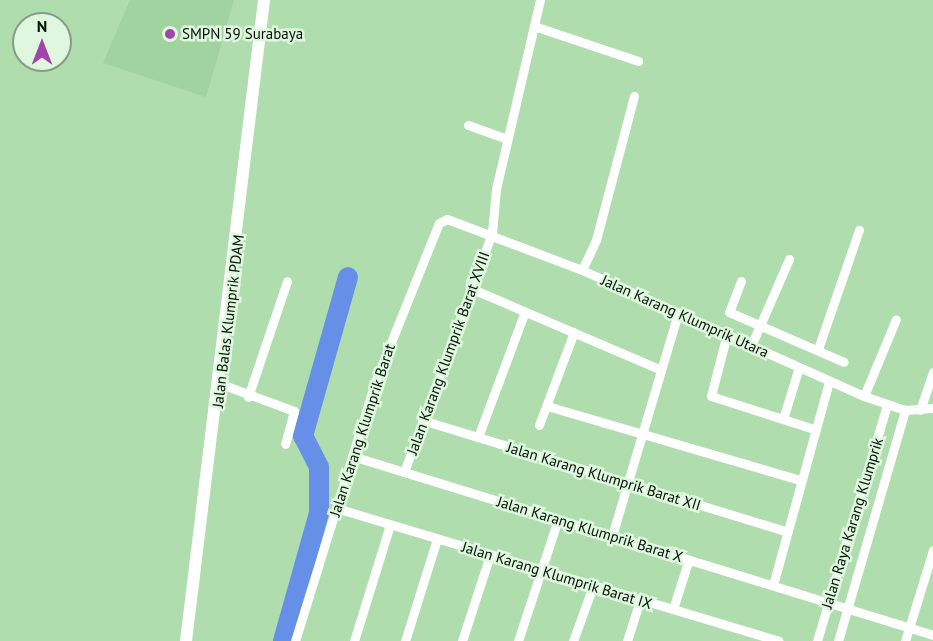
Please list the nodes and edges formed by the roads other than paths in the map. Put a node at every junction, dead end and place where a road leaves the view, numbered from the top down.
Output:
1 (264, 0) edge
2 (540, 0) edge
3 (534, 26) junction
4 (638, 61) dead end
5 (634, 96) dead end
6 (468, 125) dead end
7 (507, 139) junction
8 (439, 223) joint
9 (859, 230) dead end
10 (492, 234) junction
11 (789, 259) dead end
12 (583, 266) junction
13 (287, 281) dead end
14 (741, 281) dead end
15 (470, 288) junction
16 (525, 311) junction
17 (678, 313) junction
18 (896, 319) dead end
19 (760, 328) junction
20 (574, 332) junction
21 (727, 334) junction
22 (753, 343) junction
23 (818, 348) junction
24 (844, 362) dead end
25 (799, 367) junction
26 (659, 369) junction
27 (933, 372) edge
28 (829, 381) junction
29 (221, 384) junction
30 (864, 396) junction
31 (248, 397) junction
32 (887, 405) junction
33 (547, 406) junction
34 (921, 406) junction
35 (933, 408) edge
36 (905, 410) junction
37 (783, 419) junction
38 (422, 420) junction
39 (539, 425) dead end
40 (814, 429) junction
41 (640, 434) junction
42 (478, 437) junction
43 (285, 444) dead end
44 (352, 456) junction
45 (404, 472) junction
46 (800, 480) junction
47 (628, 483) junction
48 (336, 508) junction
49 (558, 519) junction
50 (390, 525) junction
51 (786, 531) junction
52 (612, 536) junction
53 (437, 539) junction
54 (933, 550) edge
55 (490, 555) junction
56 (689, 559) junction
57 (930, 569) edge
58 (542, 570) junction
59 (593, 585) junction
60 (773, 585) junction
61 (640, 600) junction
62 (828, 603) junction
63 (673, 609) junction
64 (848, 609) junction
65 (909, 627) junction
66 (933, 634) edge
67 (186, 641) edge
68 (295, 641) edge
69 (354, 641) edge
70 (405, 641) edge
71 (462, 641) edge
72 (518, 641) edge
73 (573, 641) edge
74 (627, 641) edge
75 (778, 641) edge
76 (817, 641) edge
77 (838, 641) edge
78 (905, 641) edge

1 - 29 street, Jalan Balas Klumprik PDAM
2 - 3 street, Jalan Karang Klumprik Barat XVIII
3 - 4 street
3 - 7 street, Jalan Karang Klumprik Barat XVIII
5 - 12 street
6 - 7 street
7 - 10 street, Jalan Karang Klumprik Barat XVIII
8 - 10 street, Jalan Karang Klumprik Utara
8 - 44 street, Jalan Karang Klumprik Barat
9 - 23 street
10 - 12 street, Jalan Karang Klumprik Utara
10 - 15 street, Jalan Karang Klumprik Barat XVIII
11 - 19 street
12 - 17 street, Jalan Karang Klumprik Utara
13 - 31 street
14 - 19 street
15 - 16 street
15 - 38 street, Jalan Karang Klumprik Barat XVIII
16 - 20 street
16 - 42 street
17 - 21 street, Jalan Karang Klumprik Utara
17 - 26 street
18 - 30 street
19 - 22 street
19 - 23 street
20 - 26 street
20 - 33 street
21 - 22 street, Jalan Karang Klumprik Utara
21 - 37 street
22 - 25 street, Jalan Karang Klumprik Utara
23 - 24 street
25 - 28 street, Jalan Karang Klumprik Utara
25 - 37 street
26 - 41 street
27 - 34 street
28 - 30 street, Jalan Karang Klumprik Utara
28 - 40 street
29 - 31 street
29 - 67 street, Jalan Balas Klumprik PDAM
30 - 32 street, Jalan Karang Klumprik Utara
31 - 43 street
32 - 36 street, Jalan Karang Klumprik Utara
32 - 62 street, Jalan Raya Karang Klumprik
33 - 39 street
33 - 41 street
34 - 35 street, Jalan Karang Klumprik Utara
34 - 36 street, Jalan Karang Klumprik Utara
36 - 64 street, Jalan Raya Karang Klumprik
37 - 40 street
38 - 42 street, Jalan Karang Klumprik Barat XII
38 - 45 street, Jalan Karang Klumprik Barat XVIII
40 - 46 street
41 - 46 street
41 - 47 street
42 - 47 street, Jalan Karang Klumprik Barat XII
44 - 45 street, Jalan Karang Klumprik Barat X
44 - 48 street, Jalan Karang Klumprik Barat
45 - 49 street, Jalan Karang Klumprik Barat X
46 - 51 street
47 - 51 street, Jalan Karang Klumprik Barat XII
47 - 52 street
48 - 50 street, Jalan Karang Klumprik Barat IX
48 - 68 street, Jalan Karang Klumprik Barat
49 - 52 street, Jalan Karang Klumprik Barat X
49 - 58 street
50 - 53 street, Jalan Karang Klumprik Barat IX
50 - 69 street
51 - 60 street
52 - 56 street, Jalan Karang Klumprik Barat X
53 - 55 street, Jalan Karang Klumprik Barat IX
53 - 70 street
54 - 57 street
55 - 58 street, Jalan Karang Klumprik Barat IX
55 - 71 street
56 - 60 street, Jalan Karang Klumprik Barat X
56 - 63 street
57 - 65 street
58 - 59 street, Jalan Karang Klumprik Barat IX
58 - 72 street
59 - 61 street, Jalan Karang Klumprik Barat IX
59 - 73 street
60 - 62 street, Jalan Karang Klumprik Barat X
61 - 63 street, Jalan Karang Klumprik Barat IX
61 - 74 street
62 - 64 street, Jalan Karang Klumprik Barat X
62 - 76 street, Jalan Raya Karang Klumprik
63 - 75 street, Jalan Karang Klumprik Barat IX
64 - 65 street, Jalan Karang Klumprik Barat X
64 - 77 street, Jalan Raya Karang Klumprik
65 - 66 street, Jalan Karang Klumprik Barat X
65 - 78 street

